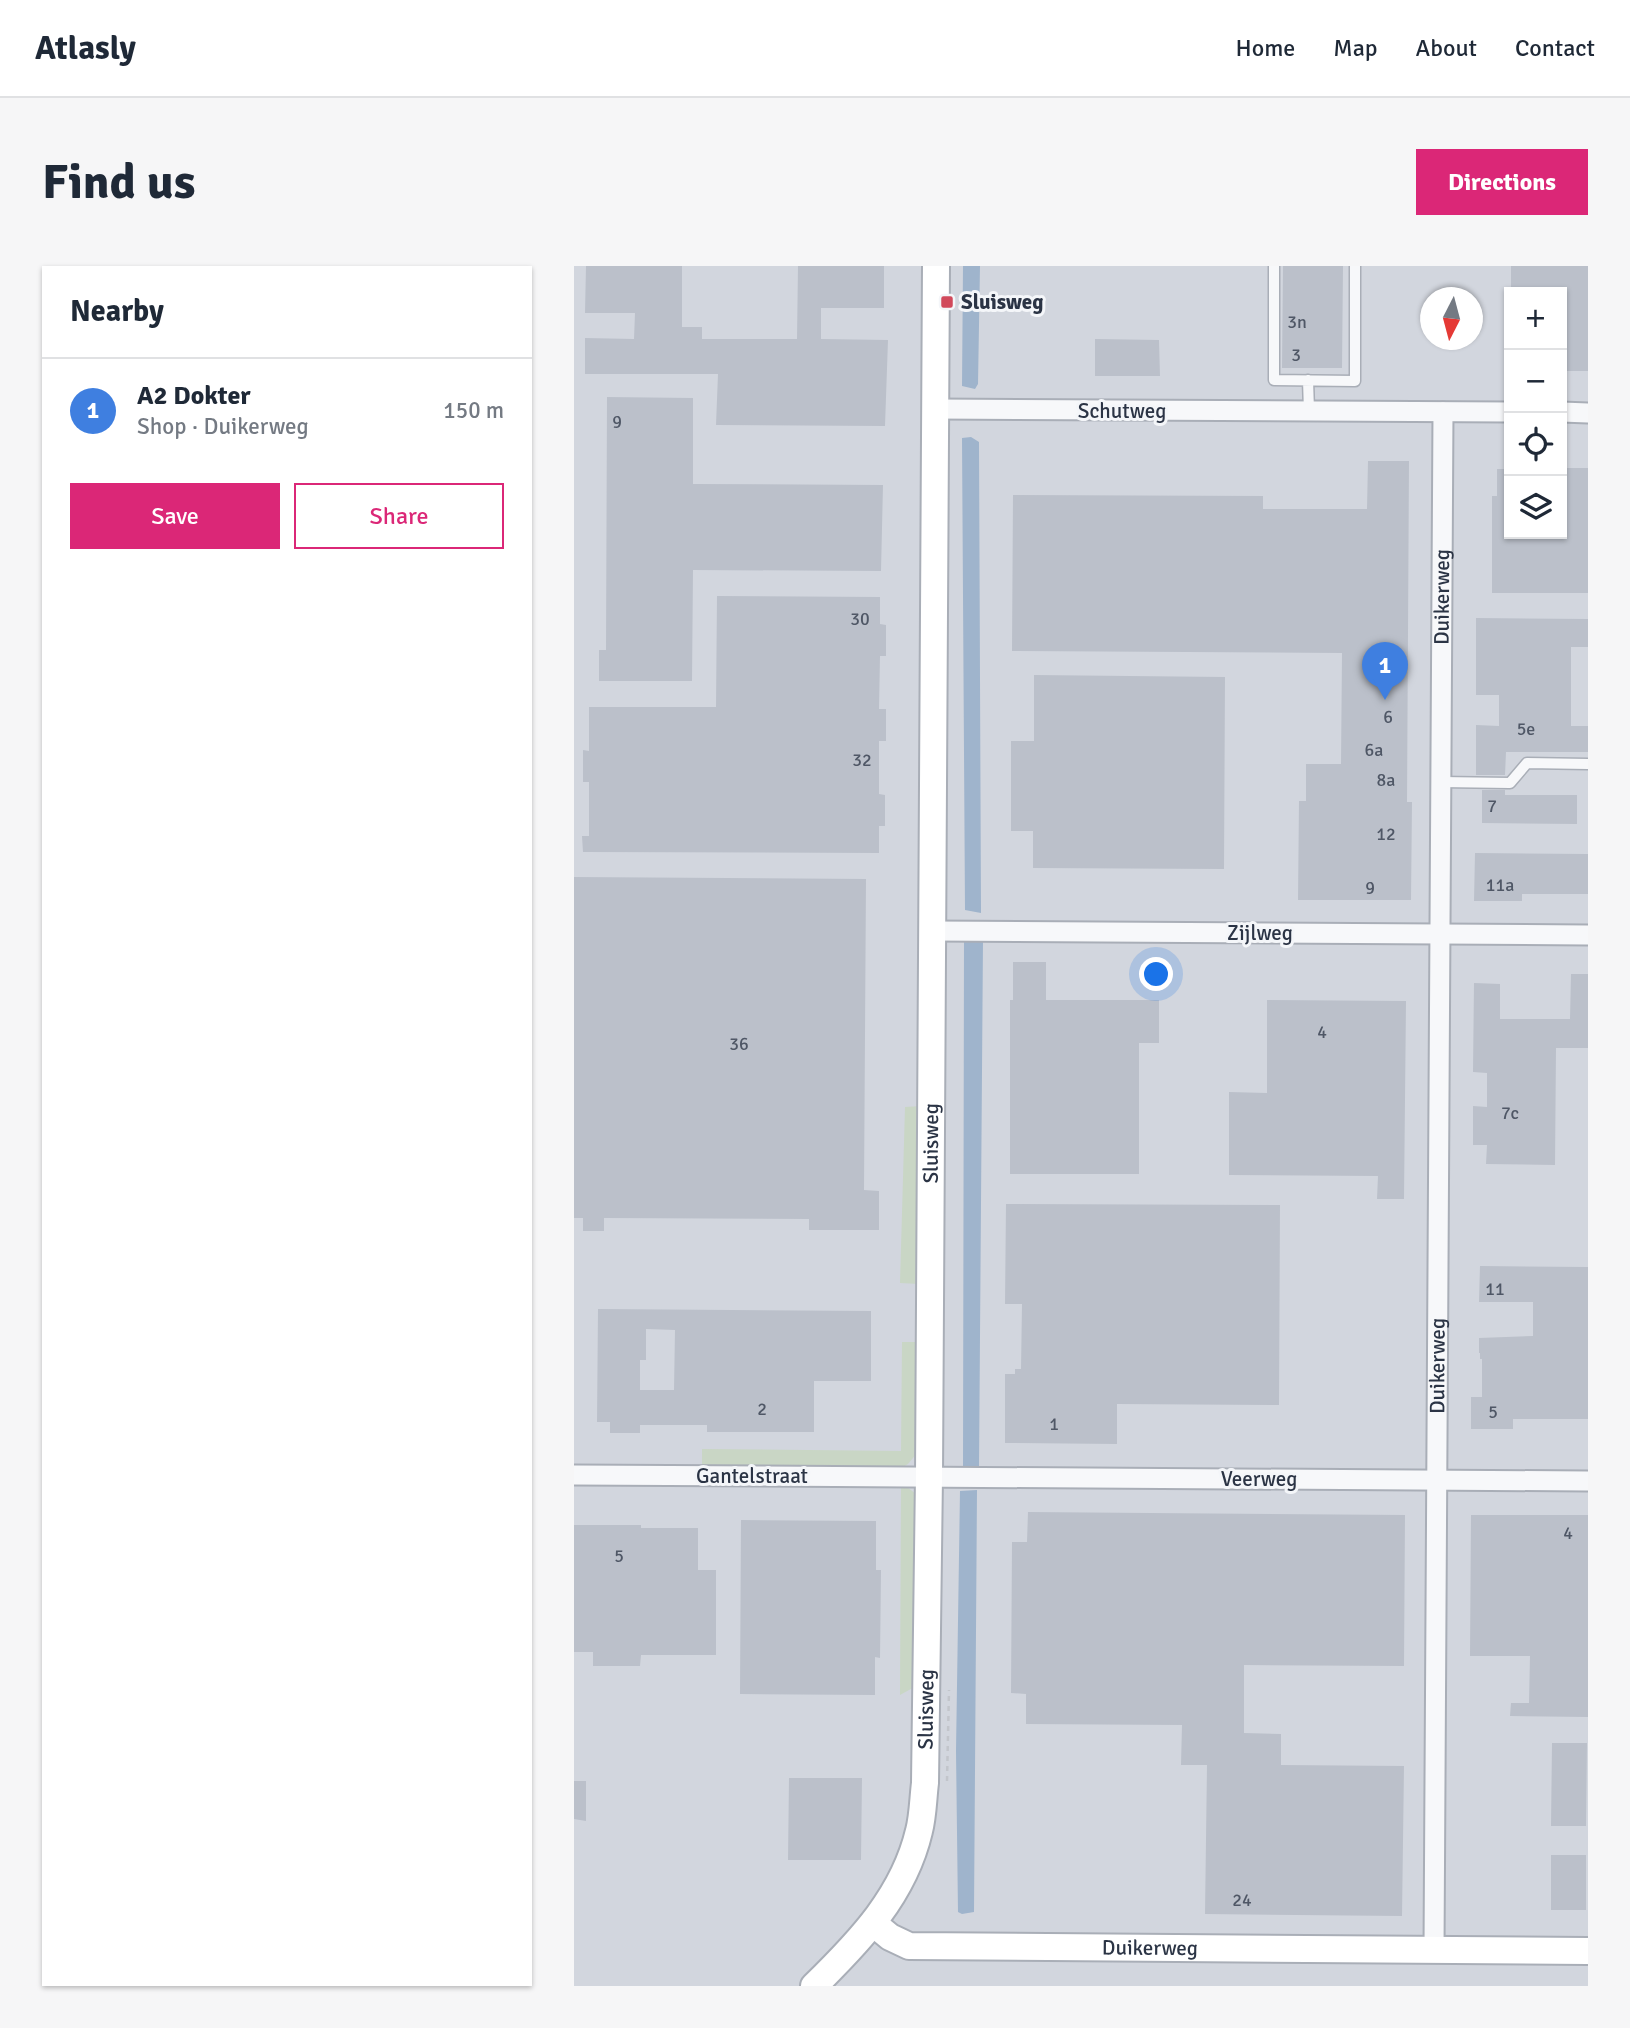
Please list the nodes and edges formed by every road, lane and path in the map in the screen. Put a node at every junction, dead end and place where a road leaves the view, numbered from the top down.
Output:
1 (936, 266) edge
2 (1274, 266) edge
3 (1355, 266) edge
4 (1308, 380) junction
5 (935, 409) junction
6 (1309, 412) junction
7 (1443, 412) junction
8 (1504, 412) edge
9 (1567, 412) edge
10 (1588, 413) edge
11 (1588, 764) edge
12 (1441, 782) junction
13 (933, 931) junction
14 (1440, 934) junction
15 (1588, 935) edge
16 (574, 1475) edge
17 (929, 1476) junction
18 (1436, 1480) junction
19 (1588, 1481) edge
20 (873, 1923) junction
21 (1433, 1950) junction
22 (1588, 1951) edge
23 (814, 1986) edge

1 - 5 street, Sluisweg
2 - 4 lane
3 - 4 lane
4 - 6 lane
5 - 6 street, Schutweg
5 - 13 street, Sluisweg
6 - 7 street, Schutweg
7 - 8 street, Schutweg
7 - 12 street, Duikerweg
9 - 10 street
11 - 12 lane
12 - 14 street, Duikerweg
13 - 14 street, Zijlweg
13 - 17 street, Sluisweg
14 - 15 street, Zijlweg
14 - 18 street, Duikerweg
16 - 17 street, Gantelstraat
17 - 18 street, Veerweg
17 - 20 street, Sluisweg
18 - 19 street, Veerweg
18 - 21 street, Duikerweg
20 - 21 street, Duikerweg
20 - 23 street, Sluisweg
21 - 22 street, Duikerweg

